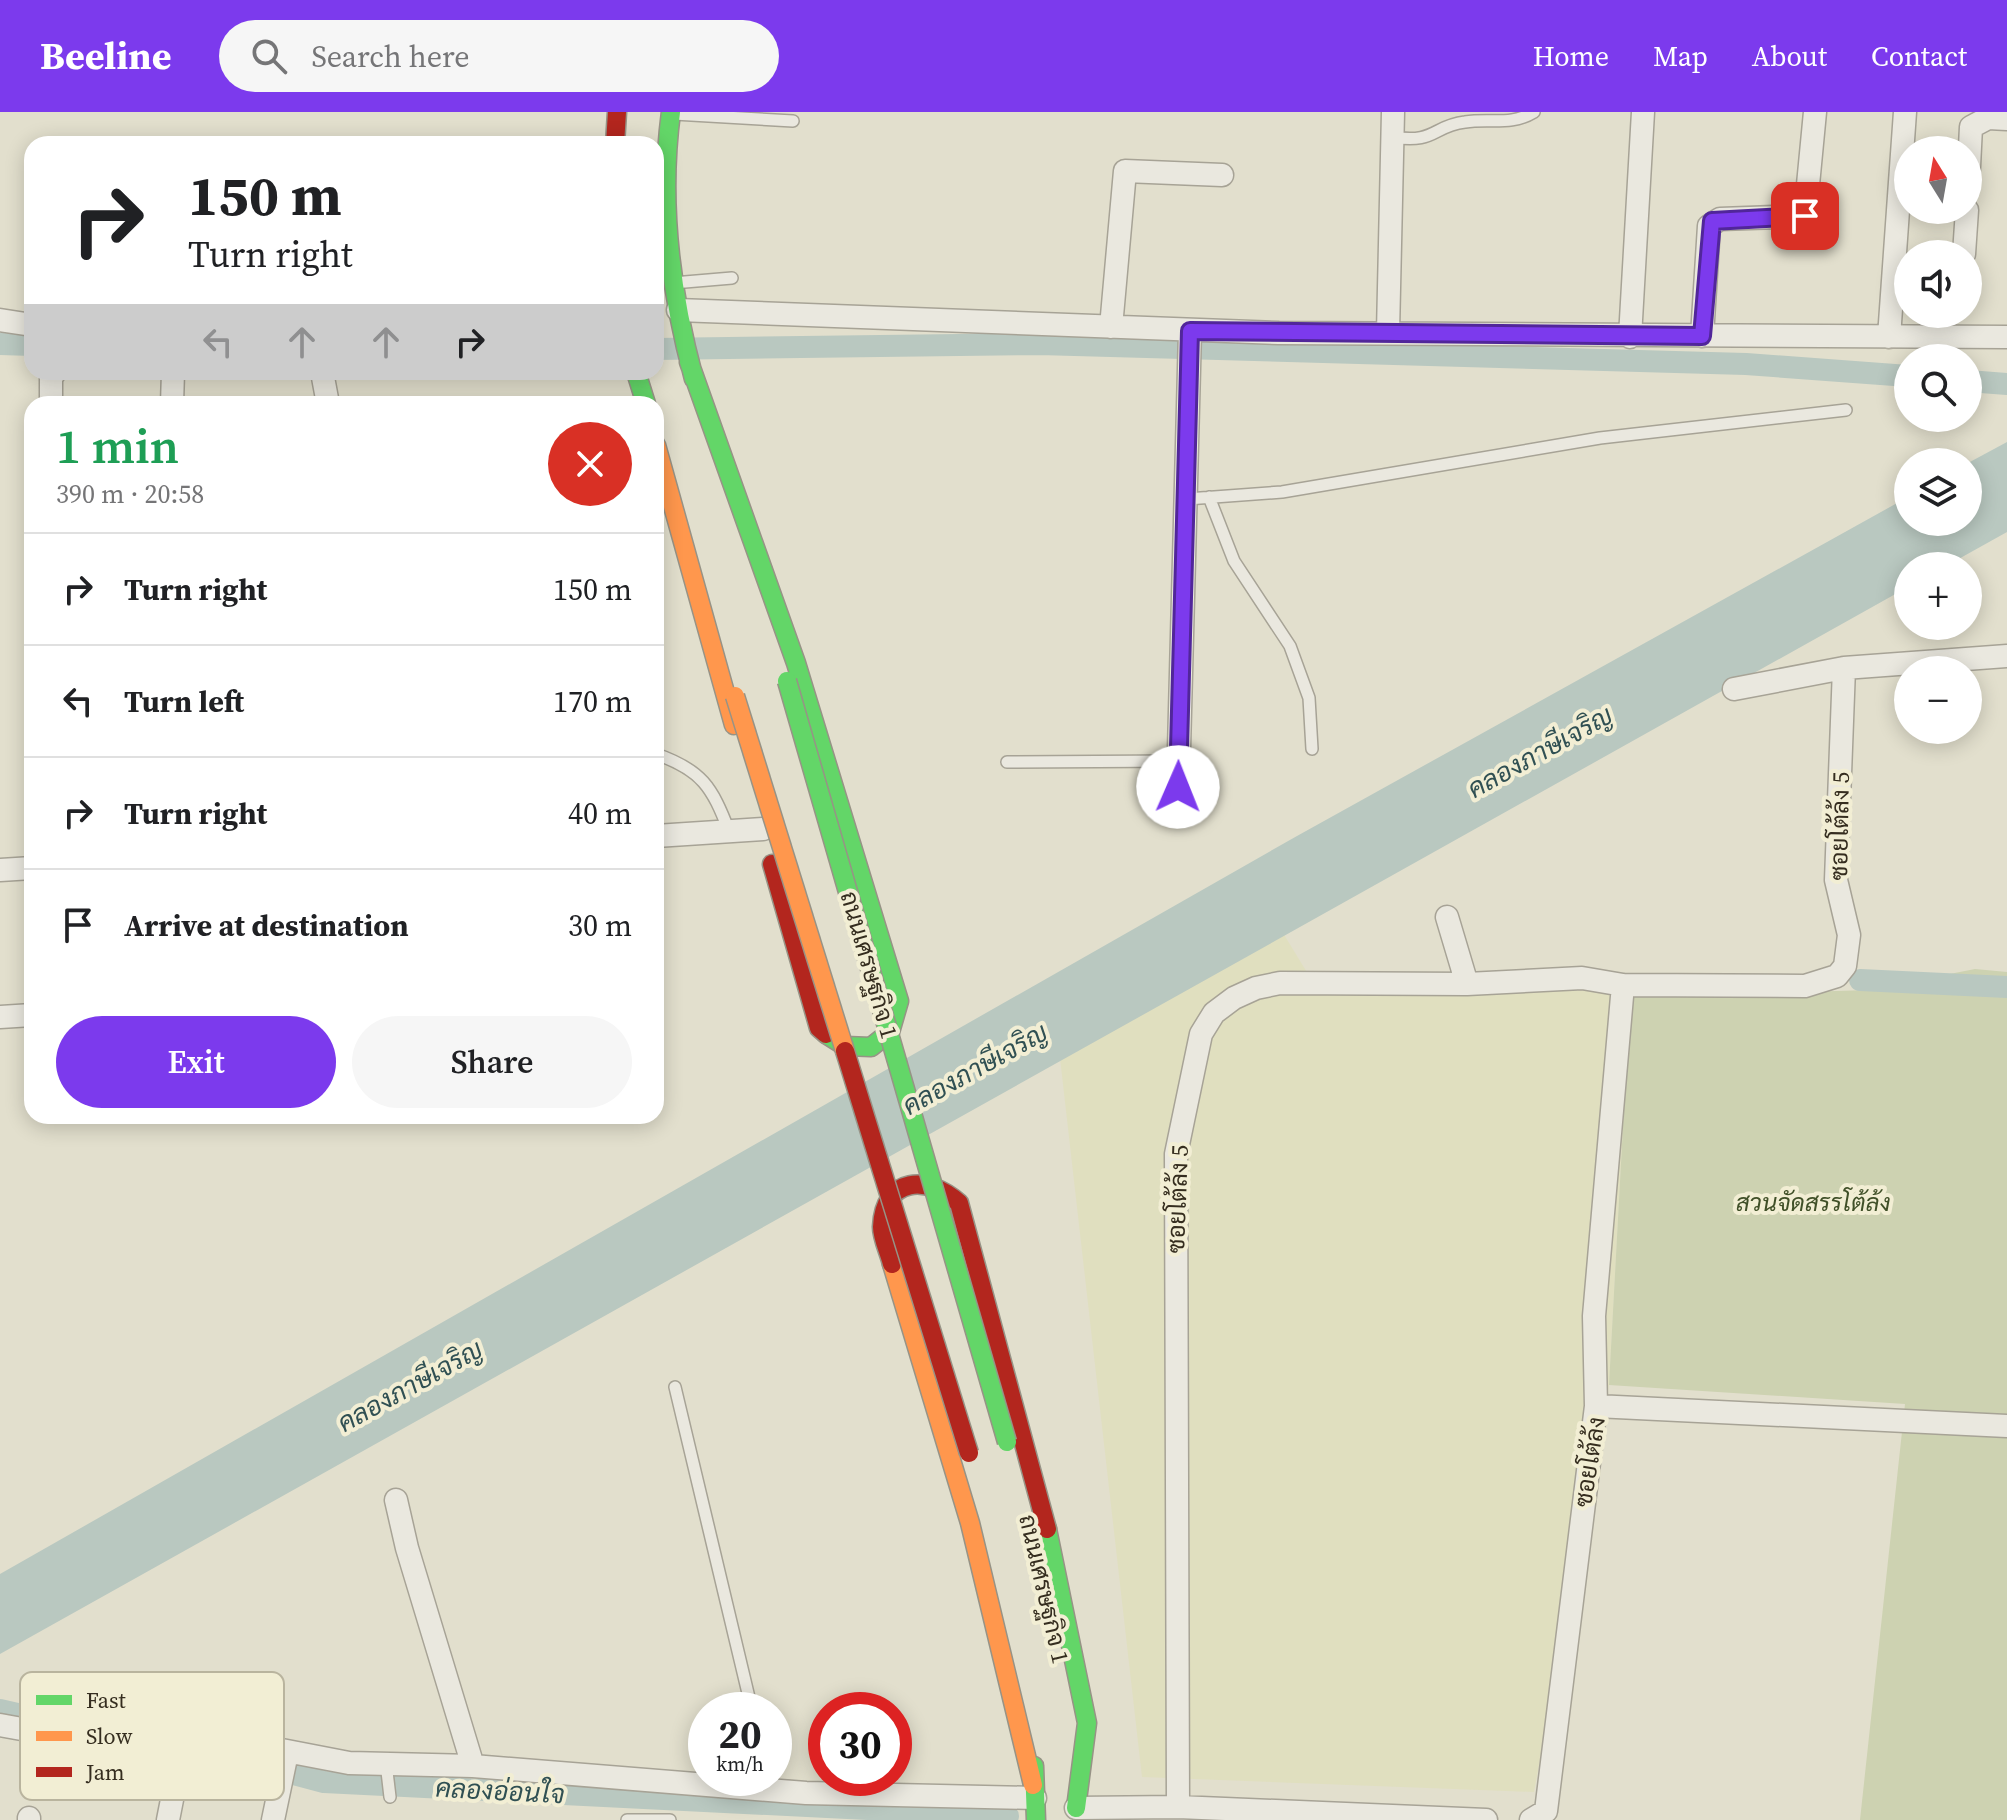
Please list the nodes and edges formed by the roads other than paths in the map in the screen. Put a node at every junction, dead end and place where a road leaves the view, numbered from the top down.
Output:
1 (617, 112) edge
2 (1393, 112) edge
3 (1534, 112) edge
4 (1643, 112) edge
5 (1815, 112) edge
6 (1905, 112) edge
7 (670, 113) edge
8 (2007, 119) edge
9 (793, 121) dead end
10 (616, 136) edge
11 (1971, 136) edge
12 (1392, 137) junction
13 (1222, 175) dead end
14 (732, 278) dead end
15 (673, 283) junction
16 (678, 310) junction
17 (0, 320) edge
18 (24, 324) edge
19 (1111, 327) junction
20 (1938, 328) edge
21 (1974, 328) edge
22 (1190, 331) junction
23 (1388, 332) junction
24 (1702, 336) junction
25 (1630, 337) junction
26 (1889, 337) junction
27 (2007, 337) edge
28 (689, 362) junction
29 (1846, 410) dead end
30 (664, 464) edge
31 (664, 474) edge
32 (1198, 498) junction
33 (2007, 656) edge
34 (1844, 668) junction
35 (1734, 689) dead end
36 (1312, 749) dead end
37 (664, 758) edge
38 (1178, 761) junction
39 (1007, 762) dead end
40 (1178, 787) dead end
41 (763, 829) junction
42 (729, 831) junction
43 (664, 835) edge
44 (24, 868) edge
45 (0, 870) edge
46 (1447, 917) dead end
47 (1467, 984) junction
48 (1623, 985) junction
49 (24, 1016) edge
50 (0, 1017) edge
51 (675, 1387) dead end
52 (1596, 1406) junction
53 (2007, 1426) edge
54 (396, 1500) dead end
55 (998, 1555) dead end
56 (1011, 1612) dead end
57 (748, 1692) edge
58 (0, 1725) edge
59 (20, 1729) edge
60 (284, 1766) edge
61 (473, 1766) junction
62 (387, 1768) junction
63 (688, 1779) edge
64 (792, 1786) edge
65 (390, 1797) dead end
66 (172, 1800) edge
67 (277, 1800) edge
68 (1035, 1801) edge
69 (1178, 1807) junction
70 (1077, 1814) edge
71 (168, 1820) edge
72 (273, 1820) edge
73 (627, 1820) edge
74 (670, 1820) edge
75 (1486, 1820) edge
76 (1531, 1820) edge

1 - 10 main road
2 - 12 street
3 - 12 lane
4 - 25 street
5 - 24 street
6 - 26 street
7 - 9 lane
7 - 15 main road, ถนนเศรษฐกิจ 1
8 - 11 street
12 - 23 street
13 - 19 street
14 - 15 lane
15 - 16 main road, ถนนเศรษฐกิจ 1
16 - 19 street
16 - 28 main road, ถนนเศรษฐกิจ 1
17 - 18 street
19 - 22 street
20 - 26 street
21 - 27 street
22 - 23 street
22 - 32 street
23 - 25 street
24 - 25 street
24 - 26 street
28 - 41 main road
28 - 70 main road, ถนนเศรษฐกิจ 1, bridge
29 - 32 lane
30 - 55 main road, ถนนเศรษฐกิจ 1, bridge
31 - 41 main road
32 - 36 lane
32 - 38 street
33 - 34 street
34 - 35 street
34 - 48 street, ซอยโต้ล้ง 5
37 - 42 lane
38 - 39 lane
38 - 40 street
41 - 42 street
42 - 43 street
44 - 45 street
46 - 47 street
47 - 48 street, ซอยโต้ล้ง 5
47 - 69 street, ซอยโต้ล้ง 5
48 - 52 street
49 - 50 street
51 - 57 lane
52 - 53 street, ซอยโต้ล้ง
52 - 76 street, ซอยโต้ล้ง
54 - 61 street
56 - 68 main road, ถนนเศรษฐกิจ 1
58 - 59 street
60 - 62 street
61 - 62 street
61 - 63 street
62 - 65 lane
64 - 68 street
66 - 71 street
67 - 72 street
68 - 70 main road
69 - 70 street
69 - 75 street
73 - 74 lane

